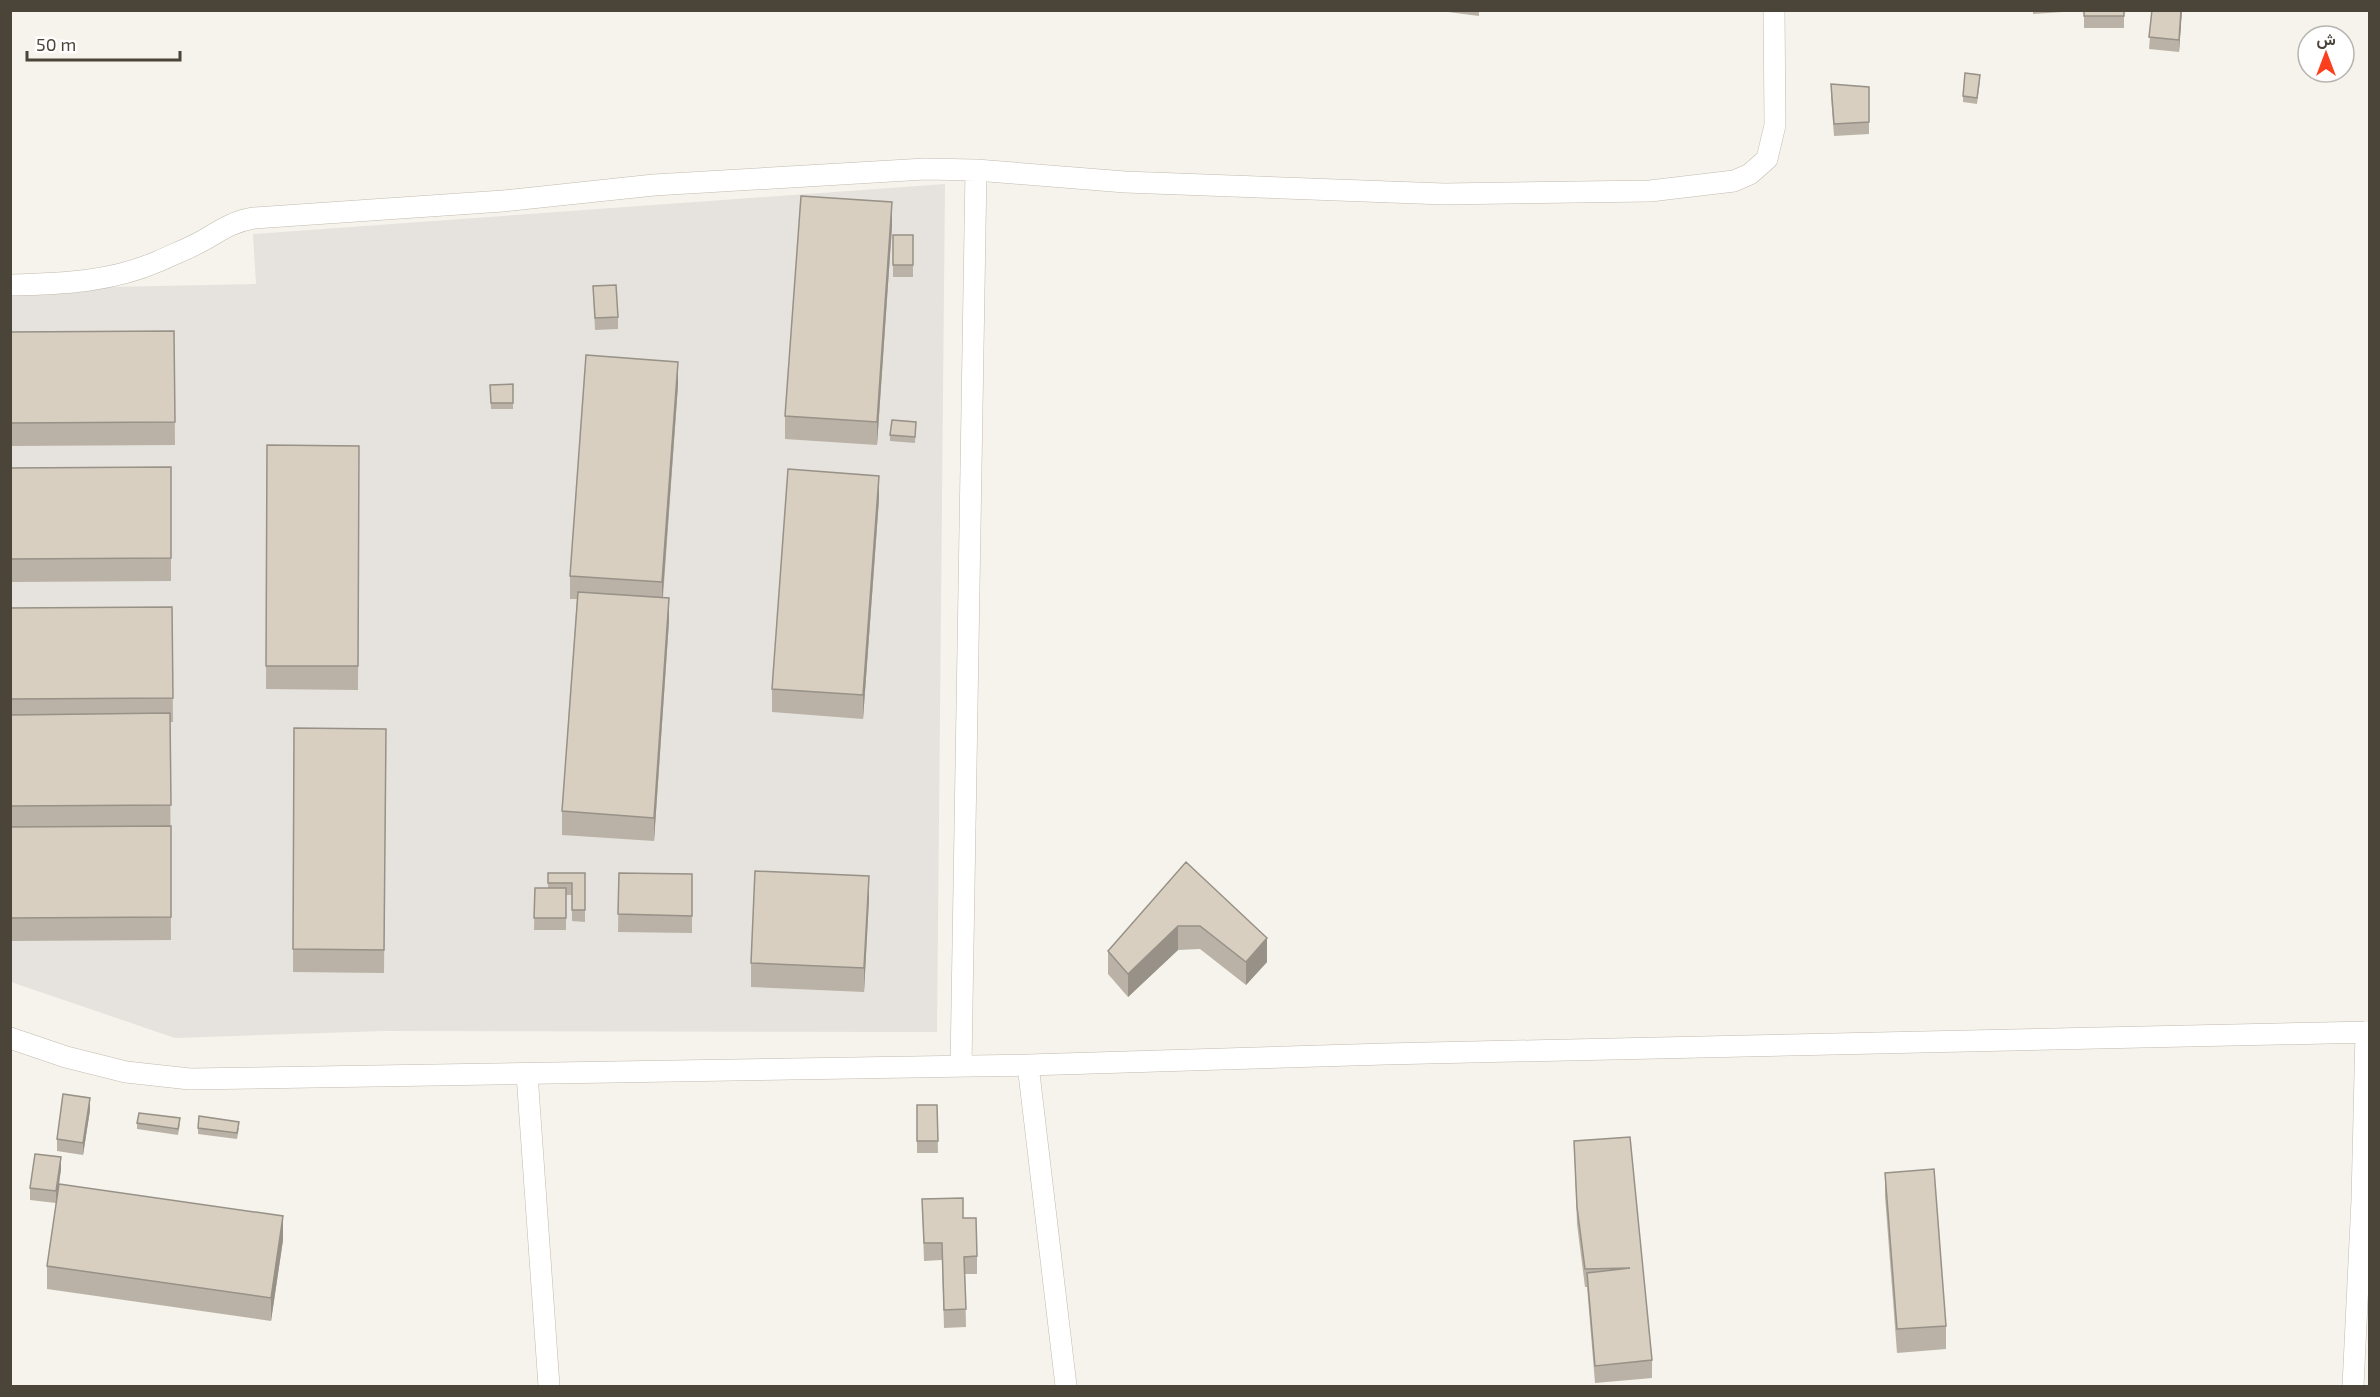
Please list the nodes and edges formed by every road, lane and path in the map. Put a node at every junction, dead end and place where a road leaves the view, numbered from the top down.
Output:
1 (1774, 10) edge
2 (976, 170) junction
3 (10, 285) edge
4 (2368, 1032) edge
5 (10, 1038) edge
6 (1028, 1065) junction
7 (961, 1066) junction
8 (527, 1074) junction
9 (549, 1386) edge
10 (1066, 1386) edge
11 (2353, 1386) edge

1 - 2 street
2 - 3 street
2 - 7 street
4 - 6 street
4 - 11 street
5 - 8 street
6 - 7 street
6 - 10 street
7 - 8 street
8 - 9 street

